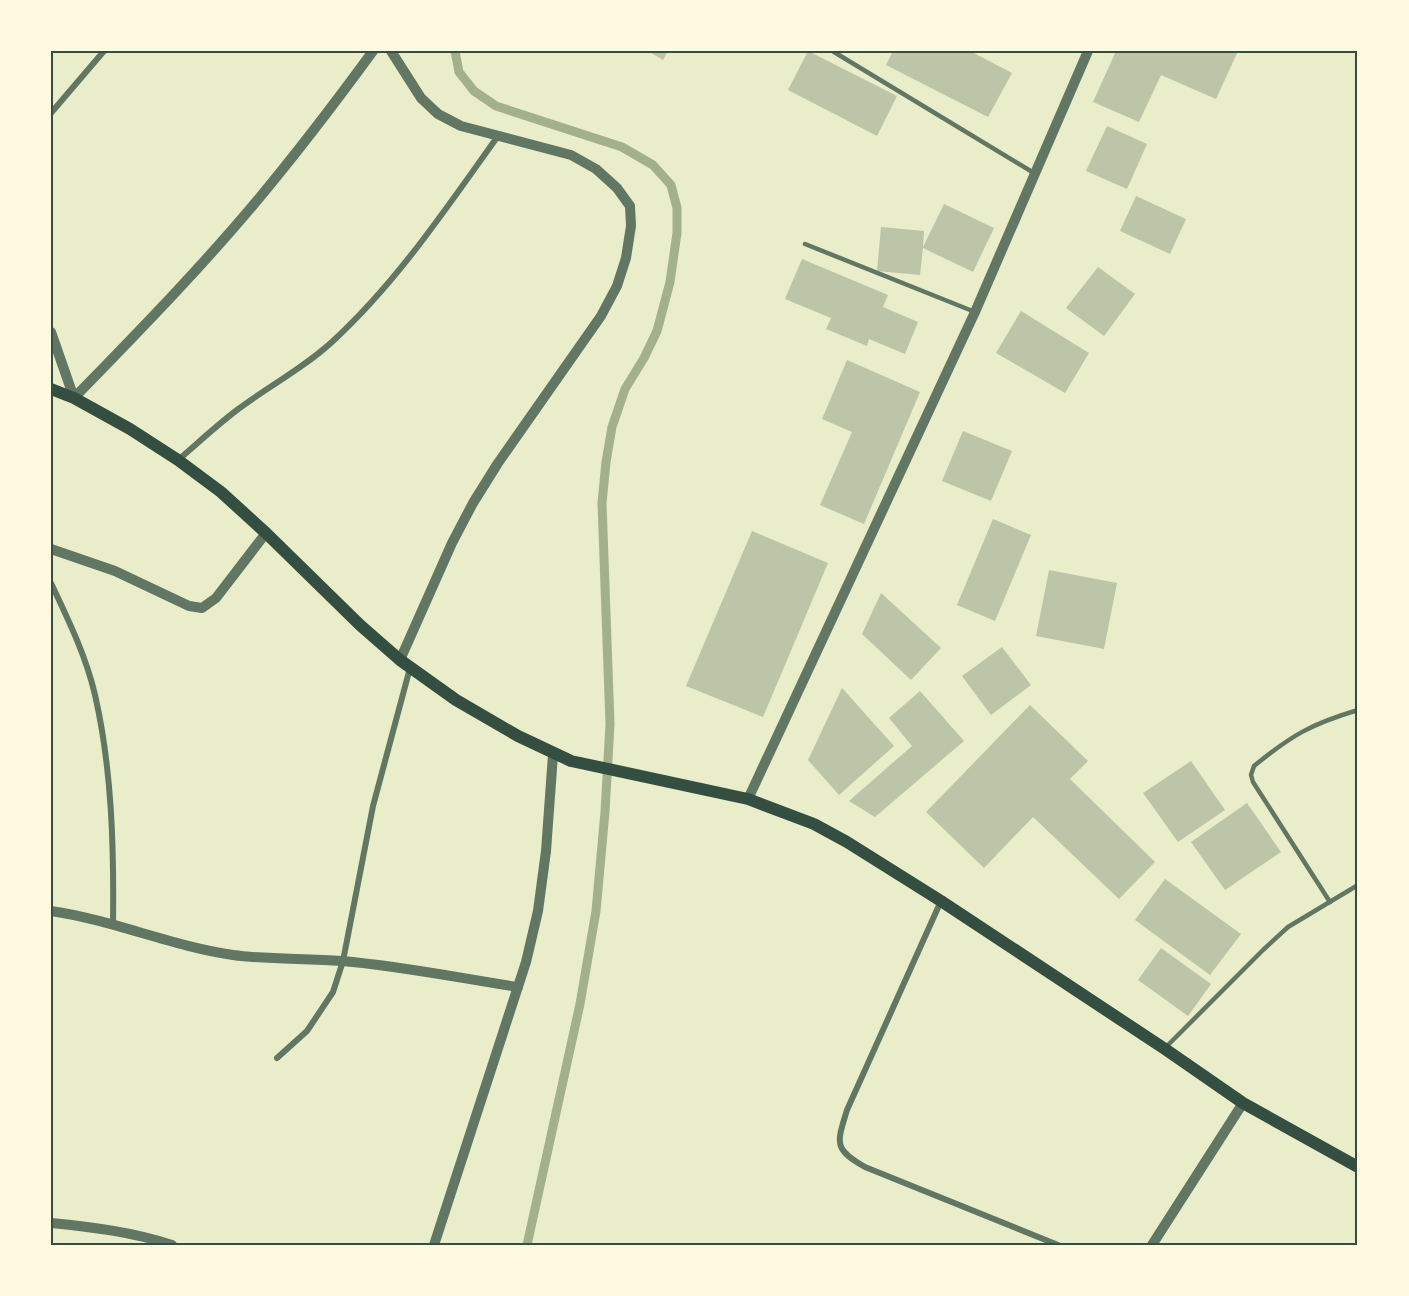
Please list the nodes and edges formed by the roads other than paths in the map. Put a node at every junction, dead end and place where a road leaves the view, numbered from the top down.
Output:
1 (104, 51) edge
2 (373, 51) edge
3 (391, 51) edge
4 (1088, 51) edge
5 (834, 52) edge
6 (51, 113) edge
7 (498, 136) junction
8 (1035, 174) junction
9 (805, 244) dead end
10 (975, 312) junction
11 (51, 332) edge
12 (51, 389) edge
13 (74, 398) junction
14 (178, 460) junction
15 (266, 533) junction
16 (51, 549) edge
17 (51, 583) edge
18 (405, 664) junction
19 (1358, 711) edge
20 (553, 754) junction
21 (748, 800) junction
22 (1358, 885) edge
23 (941, 901) junction
24 (1330, 902) junction
25 (51, 911) edge
26 (113, 924) junction
27 (343, 961) junction
28 (518, 987) junction
29 (1165, 1049) junction
30 (277, 1058) dead end
31 (1243, 1103) junction
32 (1358, 1167) edge
33 (51, 1222) edge
34 (172, 1245) edge
35 (434, 1245) edge
36 (1058, 1245) edge
37 (1152, 1245) edge

1 - 6 street
2 - 13 street
3 - 7 street
4 - 8 street
5 - 8 lane
7 - 14 street
7 - 18 street
8 - 10 street
9 - 10 lane
10 - 21 street
11 - 13 street
12 - 13 main road
13 - 14 main road
14 - 15 main road
15 - 16 street
15 - 18 main road
17 - 26 street
18 - 20 main road
18 - 27 street
19 - 24 lane
20 - 21 main road
20 - 28 street
21 - 23 main road
22 - 24 lane
23 - 29 main road
23 - 36 street
24 - 29 lane
25 - 26 street
26 - 27 street
27 - 28 street
27 - 30 street
28 - 35 street
29 - 31 main road
31 - 32 main road
31 - 37 street
33 - 34 street

